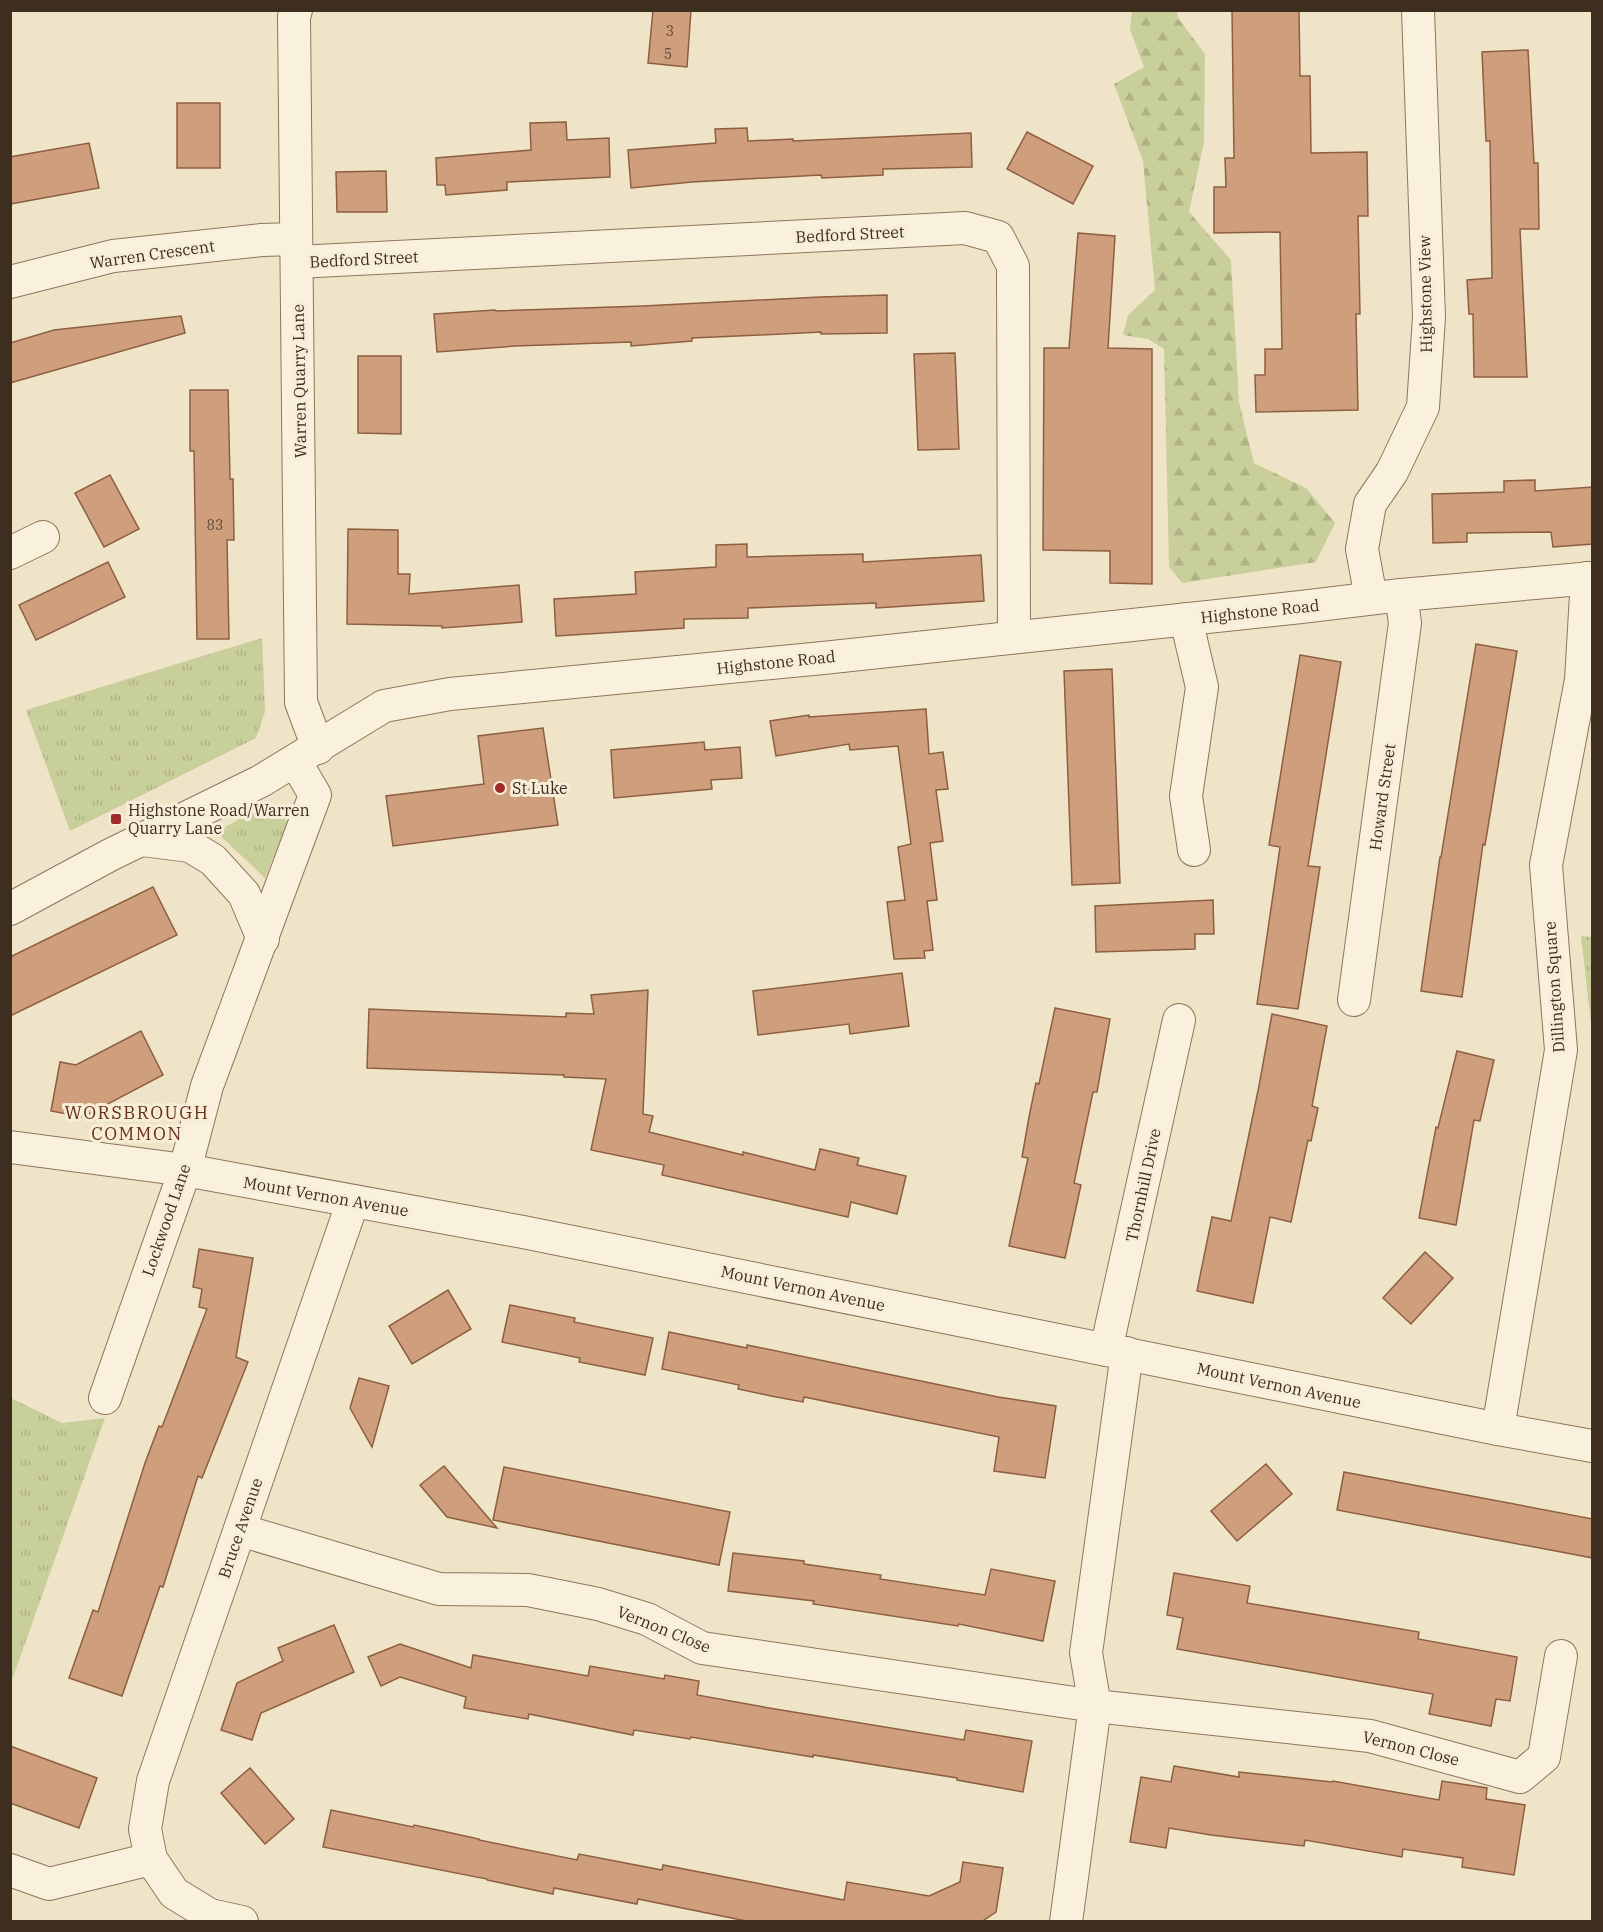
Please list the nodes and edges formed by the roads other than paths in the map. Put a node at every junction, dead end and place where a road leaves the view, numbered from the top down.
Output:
1 (296, 10) edge
2 (1418, 10) edge
3 (297, 251) junction
4 (10, 282) edge
5 (44, 537) dead end
6 (10, 553) edge
7 (1590, 578) edge
8 (1386, 596) junction
9 (1186, 619) junction
10 (1014, 637) junction
11 (307, 754) junction
12 (142, 840) junction
13 (1194, 850) dead end
14 (10, 909) edge
15 (263, 939) junction
16 (1354, 1000) dead end
17 (1179, 1020) dead end
18 (10, 1147) edge
19 (185, 1170) junction
20 (353, 1201) junction
21 (1116, 1352) junction
22 (105, 1398) dead end
23 (1498, 1429) junction
24 (1593, 1446) edge
25 (240, 1530) junction
26 (1561, 1656) dead end
27 (1095, 1706) junction
28 (151, 1859) junction
29 (10, 1870) edge
30 (242, 1922) edge
31 (1066, 1922) edge

1 - 3 street, Warren Quarry Lane
2 - 8 street, Highstone View
3 - 4 street, Warren Crescent
3 - 10 street, Bedford Street
3 - 11 street, Warren Quarry Lane
5 - 6 street
7 - 8 street, Highstone Road
7 - 23 street, Dillington Square
8 - 9 street, Highstone Road
8 - 16 street, Howard Street
9 - 10 street, Highstone Road
9 - 13 street
10 - 11 street, Highstone Road
11 - 12 street, Highstone Road
11 - 15 street, Lockwood Lane
12 - 14 street, Highstone Road
12 - 15 street
15 - 19 street, Lockwood Lane
17 - 21 street, Thornhill Drive
18 - 19 street, Mount Vernon Avenue
19 - 20 street, Mount Vernon Avenue
19 - 22 street, Lockwood Lane
20 - 21 street, Mount Vernon Avenue
20 - 25 street, Bruce Avenue
21 - 23 street, Mount Vernon Avenue
21 - 27 street
23 - 24 street, Mount Vernon Avenue
25 - 27 street, Vernon Close
25 - 28 street, Bruce Avenue
26 - 27 street, Vernon Close
27 - 31 street
28 - 29 street
28 - 30 street, Bruce Avenue

